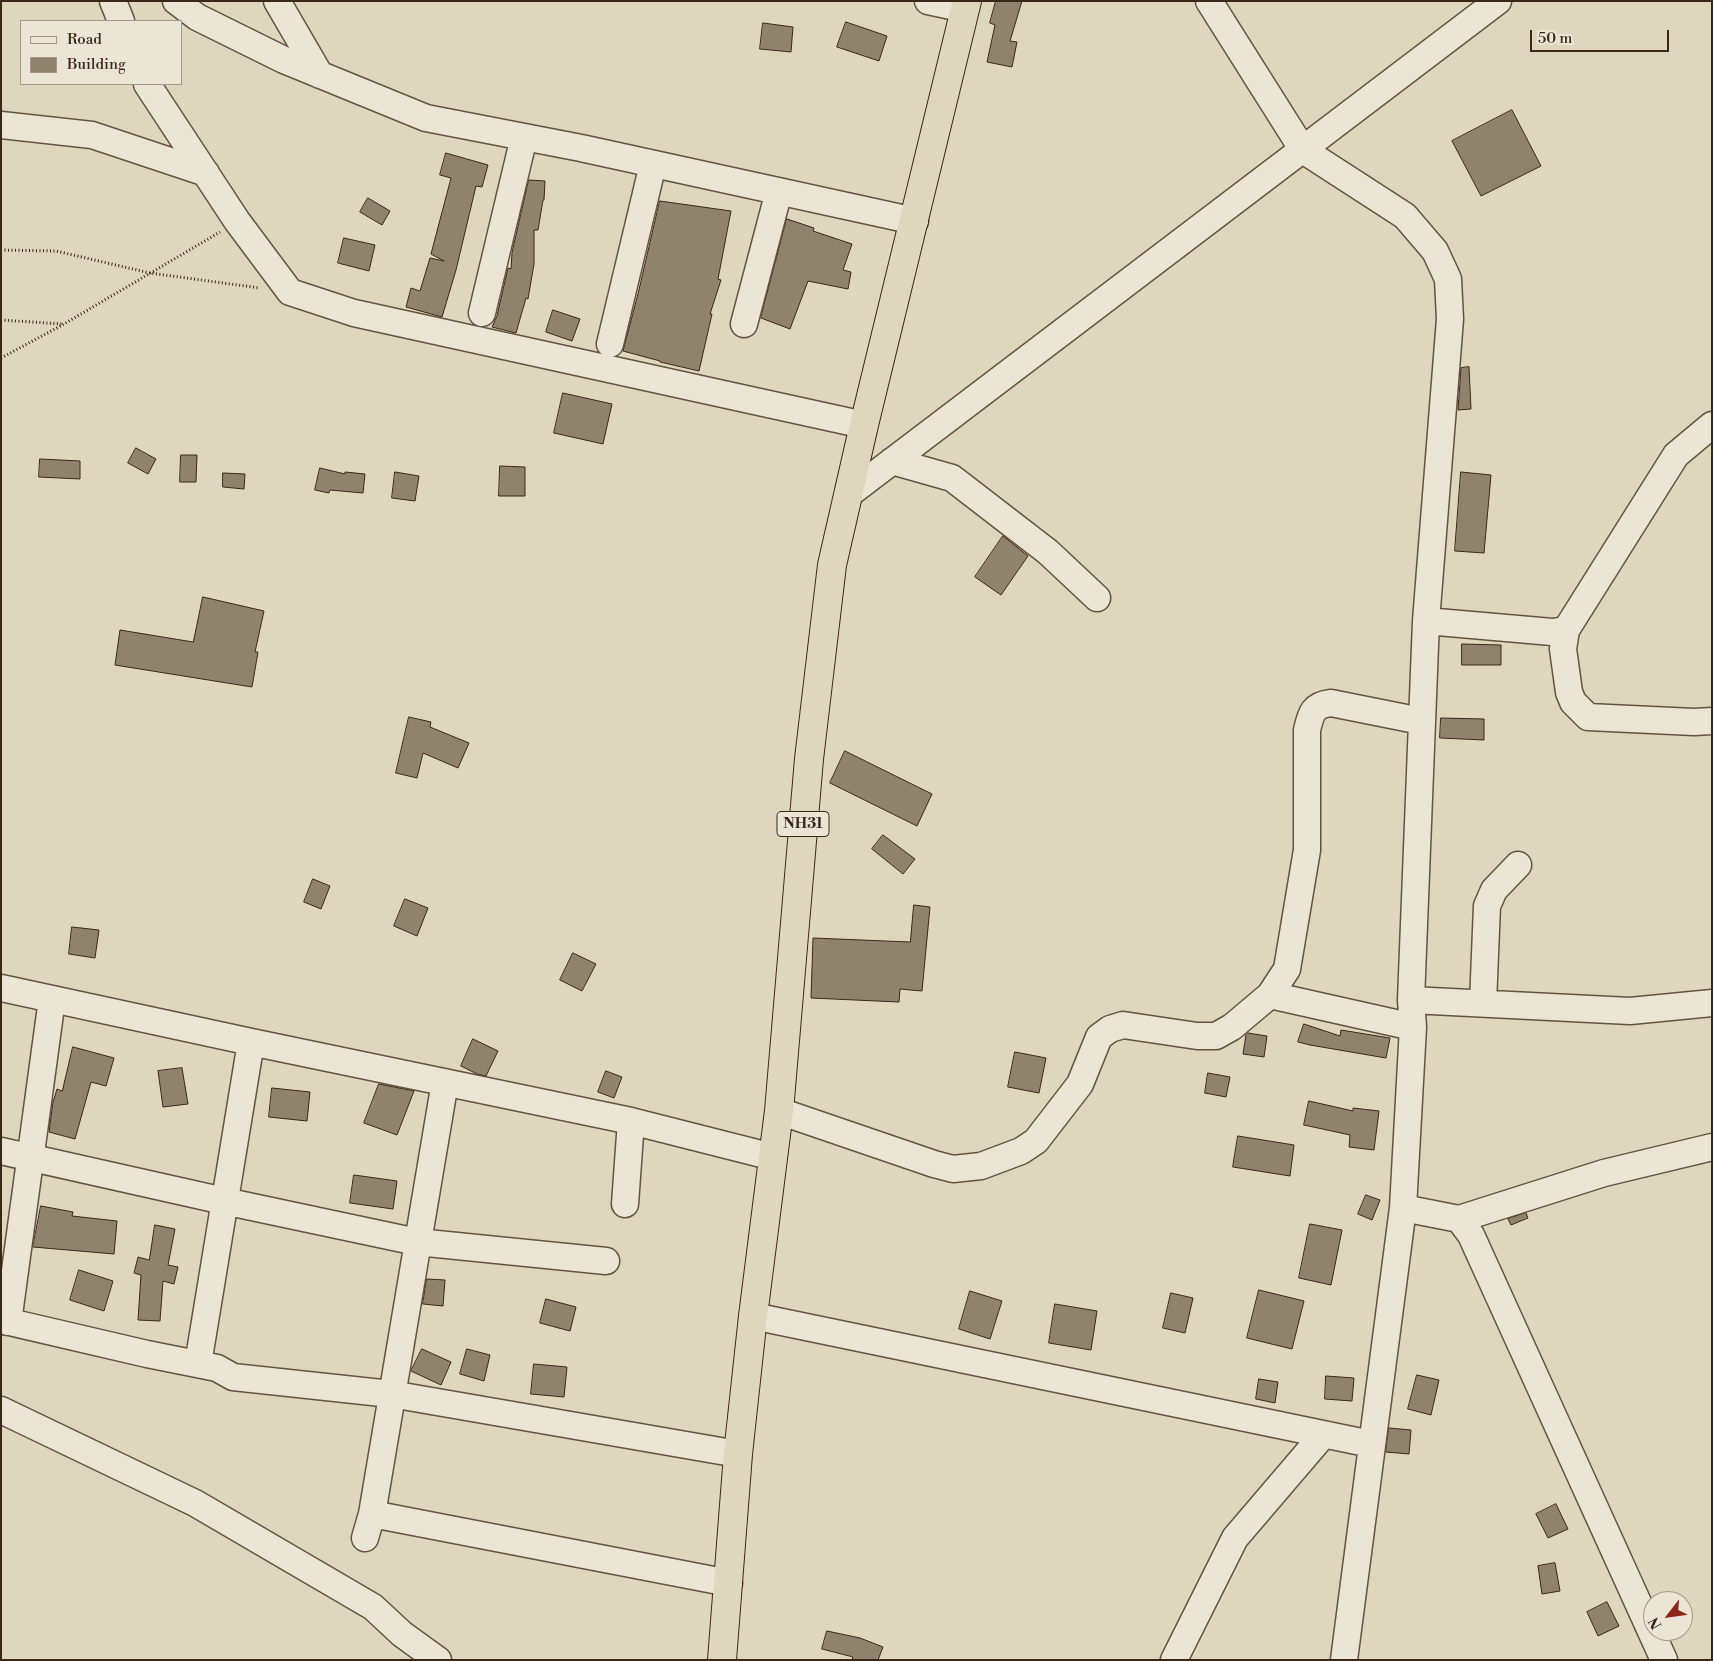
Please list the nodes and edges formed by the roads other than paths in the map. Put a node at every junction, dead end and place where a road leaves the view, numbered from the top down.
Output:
1 (113, 1) edge
2 (176, 1) edge
3 (278, 1) edge
4 (928, 1) edge
5 (1209, 1) edge
6 (1498, 1) edge
7 (966, 5) edge
8 (121, 20) edge
9 (320, 75) junction
10 (148, 85) edge
11 (1, 125) edge
12 (524, 137) junction
13 (1303, 150) junction
14 (653, 164) junction
15 (206, 173) junction
16 (779, 191) junction
17 (915, 221) junction
18 (482, 313) dead end
19 (744, 324) dead end
20 (610, 344) dead end
21 (864, 425) junction
22 (1712, 426) edge
23 (892, 462) junction
24 (849, 494) junction
25 (1097, 598) dead end
26 (1426, 621) junction
27 (1566, 630) junction
28 (1421, 721) junction
29 (1712, 721) edge
30 (1518, 865) dead end
31 (1, 988) edge
32 (1270, 995) junction
33 (52, 999) junction
34 (1412, 1000) junction
35 (1482, 1003) junction
36 (1712, 1003) edge
37 (1413, 1027) junction
38 (251, 1042) junction
39 (445, 1082) junction
40 (779, 1111) junction
41 (631, 1121) junction
42 (1712, 1147) edge
43 (1, 1151) edge
44 (31, 1157) junction
45 (773, 1157) junction
46 (224, 1201) junction
47 (625, 1204) dead end
48 (1403, 1208) junction
49 (1459, 1219) junction
50 (417, 1242) junction
51 (606, 1261) dead end
52 (753, 1316) junction
53 (5, 1321) edge
54 (198, 1364) junction
55 (391, 1394) junction
56 (1, 1410) edge
57 (1324, 1435) junction
58 (1371, 1444) junction
59 (738, 1454) junction
60 (729, 1583) junction
61 (1177, 1659) edge
62 (438, 1660) edge
63 (722, 1660) edge
64 (1344, 1660) edge
65 (1664, 1660) edge

1 - 8 street
2 - 9 street
3 - 9 street
4 - 7 street
5 - 13 street
6 - 13 street
7 - 17 highway, NH31
9 - 12 street
10 - 15 street
11 - 15 street
12 - 14 street
12 - 18 street
13 - 23 street
13 - 26 street
14 - 16 street
14 - 20 street
15 - 21 street
16 - 17 street
16 - 19 street
17 - 21 highway, NH31
21 - 24 highway, NH31
22 - 27 street
23 - 24 street
23 - 25 street
24 - 40 highway, NH31
26 - 27 street
26 - 28 street
27 - 29 street
28 - 32 street
28 - 34 street
30 - 35 street
31 - 33 street
32 - 37 street
32 - 40 street
33 - 38 street
33 - 44 street
34 - 35 street
34 - 37 street
35 - 36 street
37 - 48 street
38 - 39 street
38 - 46 street
39 - 41 street
39 - 50 street
40 - 45 highway, NH31
41 - 45 street
41 - 47 street
42 - 49 street
43 - 44 street
44 - 46 street
44 - 53 street
45 - 52 highway, NH31
46 - 50 street
46 - 54 street
48 - 49 street
48 - 58 street
49 - 65 street
50 - 51 street
50 - 55 street
52 - 57 street
52 - 59 highway, NH31
53 - 54 street
54 - 55 street
55 - 59 street
55 - 60 street
56 - 62 street
57 - 58 street
57 - 61 street
58 - 64 street
59 - 60 highway, NH31
60 - 63 highway, NH31

